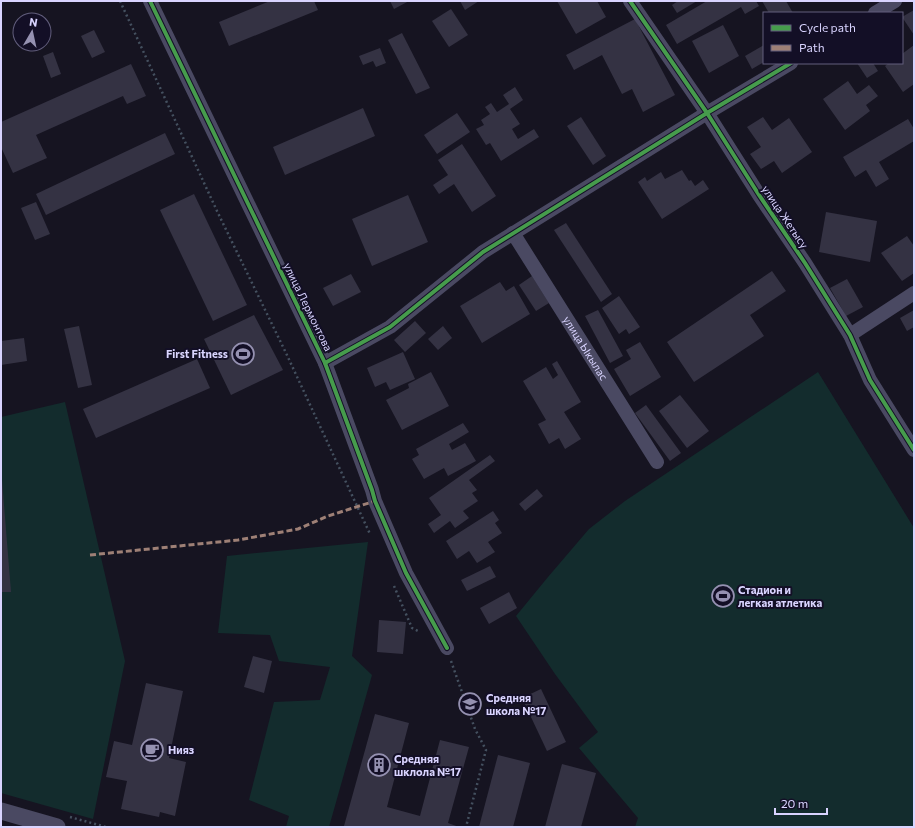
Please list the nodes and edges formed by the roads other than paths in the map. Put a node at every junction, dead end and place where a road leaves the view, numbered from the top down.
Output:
1 (150, 1) edge
2 (630, 1) edge
3 (889, 2) edge
4 (876, 12) edge
5 (788, 64) edge
6 (707, 113) junction
7 (513, 233) junction
8 (914, 293) edge
9 (850, 335) junction
10 (325, 363) junction
11 (914, 450) edge
12 (657, 462) dead end
13 (447, 648) road end
14 (1, 811) edge
15 (57, 827) edge

1 - 10 street, улица Лермонтова
2 - 6 street, улица Жетысу
3 - 4 street
5 - 6 street
6 - 7 street
6 - 9 street, улица Жетысу
7 - 10 street
7 - 12 street, улица Ыкылас
8 - 9 street
9 - 11 street, улица Жетысу
10 - 13 street, улица Лермонтова
14 - 15 street

